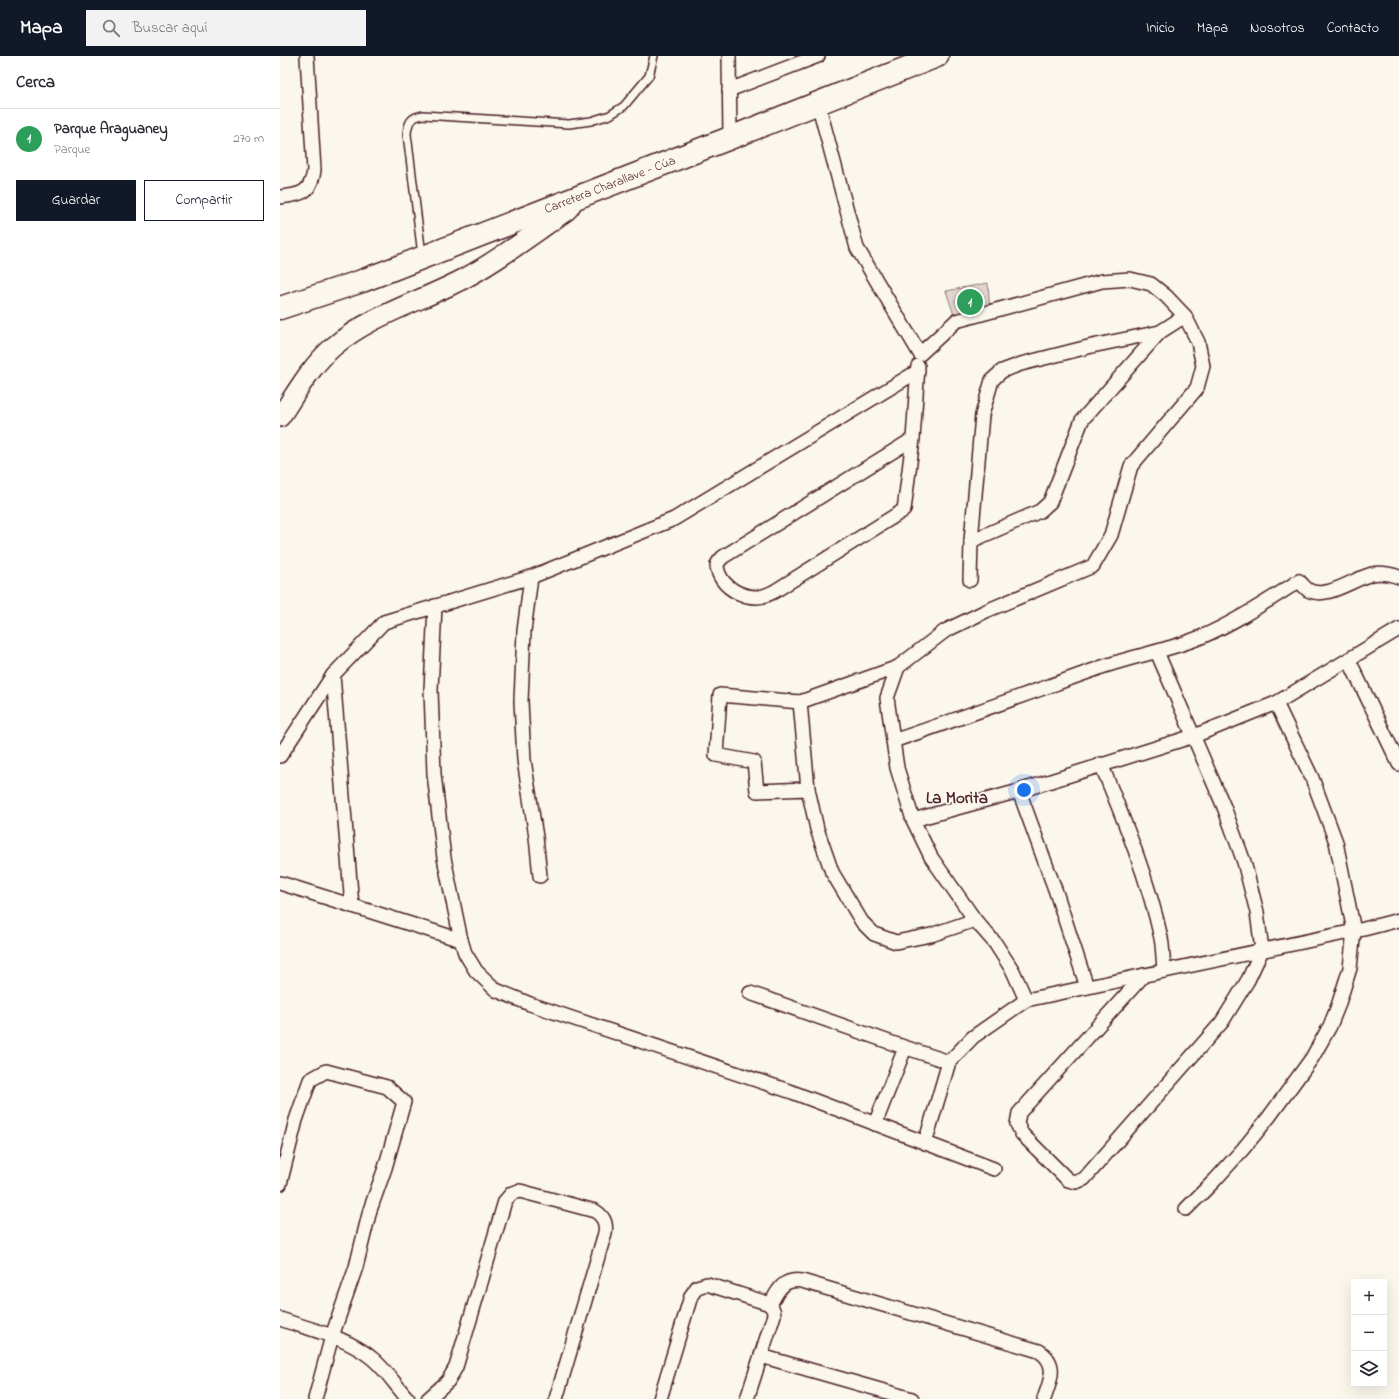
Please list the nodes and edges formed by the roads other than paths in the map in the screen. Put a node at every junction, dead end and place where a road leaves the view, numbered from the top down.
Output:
1 (307, 56) edge
2 (654, 56) edge
3 (729, 56) edge
4 (818, 56) edge
5 (937, 56) edge
6 (729, 90) junction
7 (818, 104) junction
8 (730, 138) junction
9 (280, 197) edge
10 (575, 198) junction
11 (422, 257) junction
12 (280, 308) edge
13 (1185, 316) junction
14 (1160, 332) junction
15 (920, 354) junction
16 (918, 371) junction
17 (280, 417) edge
18 (913, 439) junction
19 (971, 541) junction
20 (531, 577) junction
21 (1399, 577) edge
22 (970, 580) dead end
23 (435, 606) junction
24 (1399, 629) edge
25 (1157, 652) junction
26 (1349, 660) junction
27 (898, 667) junction
28 (333, 675) junction
29 (800, 702) junction
30 (1276, 703) junction
31 (1194, 736) junction
32 (893, 741) junction
33 (280, 756) edge
34 (1101, 764) junction
35 (1399, 764) edge
36 (808, 789) junction
37 (1019, 791) junction
38 (913, 820) junction
39 (540, 876) dead end
40 (280, 883) edge
41 (352, 906) junction
42 (975, 920) junction
43 (1399, 920) edge
44 (1354, 931) junction
45 (461, 940) junction
46 (1262, 950) junction
47 (1164, 971) junction
48 (1144, 975) junction
49 (1086, 987) junction
50 (750, 993) dead end
51 (1026, 1000) junction
52 (905, 1048) junction
53 (949, 1062) junction
54 (875, 1124) junction
55 (925, 1143) junction
56 (994, 1169) dead end
57 (280, 1184) edge
58 (1186, 1209) dead end
59 (770, 1304) junction
60 (280, 1319) edge
61 (332, 1336) junction
62 (761, 1356) junction
63 (315, 1399) edge
64 (408, 1399) edge
65 (428, 1399) edge
66 (556, 1399) edge
67 (660, 1399) edge
68 (747, 1399) edge
69 (912, 1399) edge
70 (1044, 1399) edge

1 - 9 street
2 - 11 lane
3 - 6 street
4 - 6 street
5 - 7 highway, Carretera Charallave - Cúa
6 - 8 street
7 - 8 highway, Carretera Charallave - Cúa
7 - 15 street
8 - 10 highway, Carretera Charallave - Cúa
10 - 11 highway, Carretera Charallave - Cúa
10 - 17 street
11 - 12 highway, Carretera Charallave - Cúa
13 - 14 street
13 - 15 street
13 - 27 street
14 - 19 street
14 - 19 street
15 - 16 street
16 - 18 street
16 - 20 street
18 - 18 street
19 - 22 street
20 - 23 street
20 - 39 street
21 - 25 street
23 - 28 street
23 - 45 street
24 - 26 street
25 - 31 street
25 - 32 street
26 - 30 street
26 - 35 street
27 - 29 street
27 - 32 street
28 - 33 street
28 - 41 street
29 - 36 street
29 - 36 street
30 - 31 street
30 - 44 street
31 - 34 street
31 - 46 street
32 - 38 street
34 - 37 street
34 - 47 street
36 - 42 street
37 - 38 street
37 - 49 street
38 - 42 street
40 - 41 street
41 - 45 street
42 - 51 street
43 - 44 street
44 - 46 street
44 - 58 street
45 - 54 street
46 - 47 street
46 - 48 street
47 - 48 street
48 - 49 street
49 - 51 street
50 - 52 street
51 - 53 street
52 - 53 street
52 - 54 street
53 - 55 street
54 - 55 street
55 - 56 street
57 - 61 street
59 - 62 street
59 - 67 street
59 - 70 street
60 - 61 street
61 - 63 street
61 - 64 street
62 - 68 street
62 - 69 street
65 - 66 street

